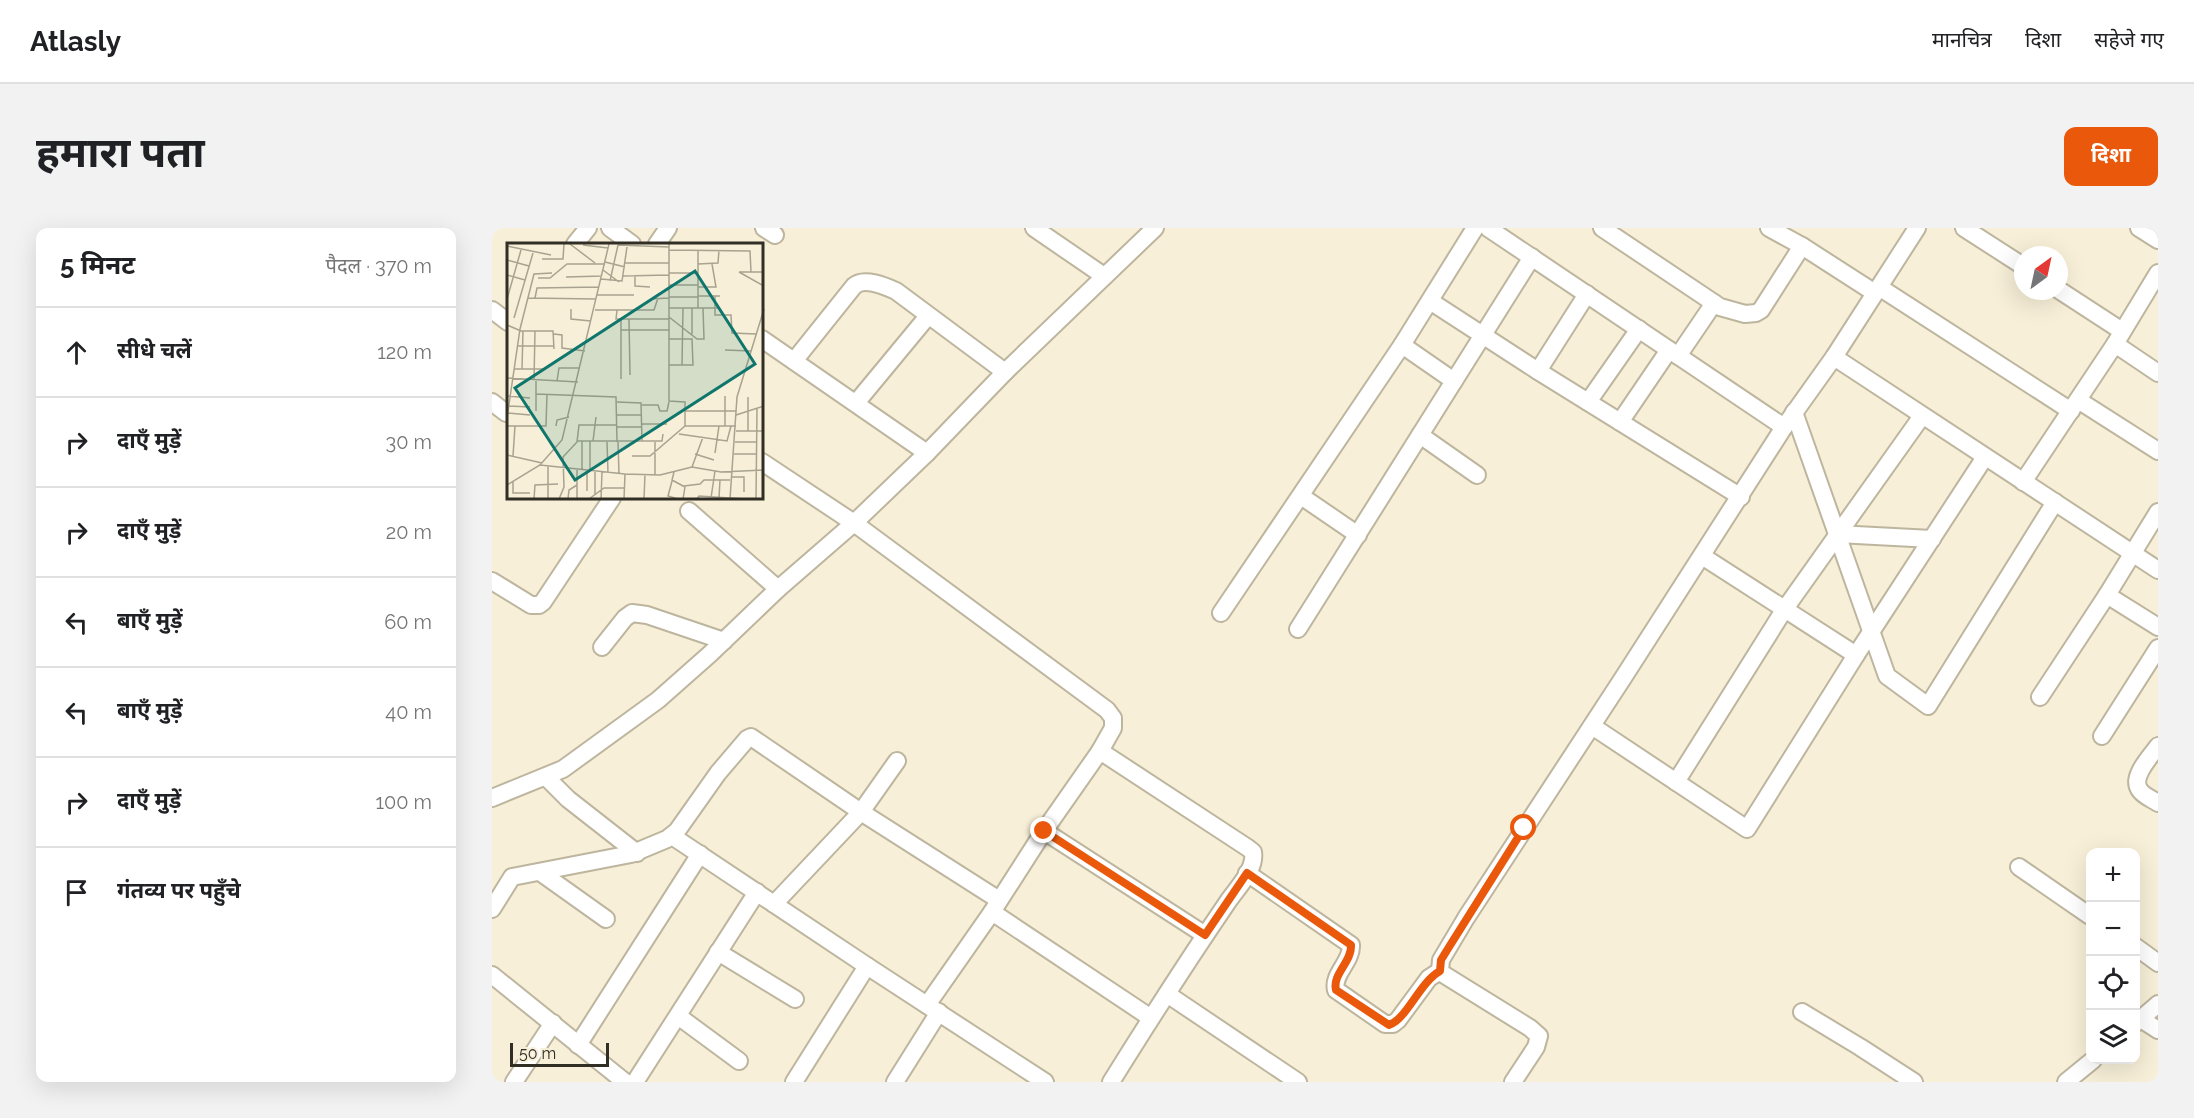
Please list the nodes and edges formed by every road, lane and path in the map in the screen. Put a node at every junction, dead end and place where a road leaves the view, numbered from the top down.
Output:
1 (588, 228) edge
2 (610, 228) edge
3 (668, 228) edge
4 (1034, 228) edge
5 (1155, 228) edge
6 (1475, 228) edge
7 (1602, 228) edge
8 (1769, 228) edge
9 (1917, 228) edge
10 (1964, 228) edge
11 (2139, 228) edge
12 (1496, 230) edge
13 (1796, 238) edge
14 (2158, 240) edge
15 (576, 243) edge
16 (631, 243) edge
17 (658, 243) edge
18 (1532, 257) junction
19 (2014, 260) edge
20 (2158, 273) edge
21 (1104, 276) junction
22 (1877, 290) junction
23 (1587, 294) junction
24 (2068, 297) edge
25 (1430, 301) junction
26 (1714, 303) junction
27 (492, 310) edge
28 (928, 316) junction
29 (507, 321) edge
30 (1639, 328) junction
31 (1483, 335) junction
32 (2119, 338) junction
33 (764, 340) edge
34 (1402, 345) junction
35 (1673, 353) junction
36 (1834, 357) junction
37 (794, 361) junction
38 (1538, 371) junction
39 (1005, 372) junction
40 (2158, 373) edge
41 (1454, 381) junction
42 (492, 402) edge
43 (856, 402) junction
44 (1588, 402) junction
45 (2075, 405) junction
46 (1794, 412) junction
47 (506, 413) dead end
48 (1922, 416) junction
49 (1620, 422) junction
50 (1784, 427) junction
51 (1420, 435) junction
52 (2158, 452) edge
53 (927, 453) junction
54 (1985, 457) junction
55 (764, 463) edge
56 (1477, 475) dead end
57 (2024, 482) junction
58 (1301, 495) junction
59 (1741, 497) junction
60 (611, 500) edge
61 (2055, 502) junction
62 (689, 511) dead end
63 (2158, 512) edge
64 (854, 523) junction
65 (1838, 534) junction
66 (1358, 535) junction
67 (1932, 539) junction
68 (2132, 553) junction
69 (1702, 556) junction
70 (2158, 570) edge
71 (492, 581) edge
72 (778, 589) junction
73 (2107, 594) junction
74 (1785, 610) junction
75 (1221, 614) dead end
76 (2158, 627) edge
77 (1298, 629) dead end
78 (1872, 632) junction
79 (724, 641) junction
80 (602, 647) dead end
81 (2158, 648) edge
82 (1856, 655) junction
83 (2040, 697) dead end
84 (1592, 726) junction
85 (2102, 736) dead end
86 (2158, 746) edge
87 (1100, 751) junction
88 (897, 760) dead end
89 (546, 777) junction
90 (1676, 782) junction
91 (492, 798) edge
92 (2158, 803) edge
93 (861, 812) junction
94 (1044, 831) junction
95 (672, 836) junction
96 (637, 853) junction
97 (700, 854) junction
98 (2019, 867) dead end
99 (540, 872) junction
100 (1247, 873) junction
101 (757, 892) junction
102 (774, 904) junction
103 (995, 906) junction
104 (492, 909) edge
105 (2086, 913) edge
106 (606, 919) dead end
107 (1205, 935) junction
108 (2140, 950) edge
109 (718, 952) junction
110 (2158, 963) edge
111 (867, 966) junction
112 (1440, 971) junction
113 (492, 975) edge
114 (1167, 994) junction
115 (795, 999) dead end
116 (2158, 1004) edge
117 (933, 1009) junction
118 (1802, 1012) dead end
119 (678, 1016) junction
120 (1151, 1018) junction
121 (2140, 1019) edge
122 (2140, 1022) edge
123 (553, 1023) junction
124 (2158, 1030) edge
125 (578, 1045) junction
126 (739, 1061) dead end
127 (2087, 1064) edge
128 (606, 1076) edge
129 (514, 1082) edge
130 (625, 1082) edge
131 (635, 1082) edge
132 (794, 1082) edge
133 (896, 1082) edge
134 (1045, 1082) edge
135 (1111, 1082) edge
136 (1298, 1082) edge
137 (1513, 1082) edge
138 (1914, 1082) edge
139 (2066, 1082) edge

1 - 15 street
2 - 16 street
3 - 17 street
4 - 21 street
5 - 21 street
6 - 25 street
7 - 26 street
8 - 13 street
9 - 22 street
10 - 19 street
11 - 14 street
12 - 18 street
13 - 22 street
13 - 26 street
18 - 23 street
18 - 31 street
20 - 32 street
21 - 39 street
22 - 36 street
22 - 45 street
23 - 30 street
23 - 38 street
24 - 32 street
25 - 31 street
25 - 34 street
26 - 35 street
27 - 29 street
28 - 37 street
28 - 39 street
28 - 43 street
30 - 35 street
30 - 44 street
31 - 38 street
31 - 41 street
32 - 40 street
32 - 45 street
33 - 37 street
34 - 41 street
34 - 58 street
35 - 49 street
35 - 50 street
36 - 46 street
36 - 48 street
37 - 43 street
38 - 44 street
39 - 53 street
41 - 51 street
42 - 47 street
43 - 53 street
44 - 49 street
45 - 52 street
45 - 57 street
46 - 50 street
46 - 65 street
48 - 54 street
48 - 65 street
49 - 59 street
50 - 59 street
51 - 56 street
51 - 66 street
53 - 64 street
54 - 57 street
54 - 67 street
55 - 64 street
57 - 61 street
58 - 66 street
58 - 75 street
59 - 69 street
60 - 71 street
61 - 68 street
61 - 78 street
62 - 72 street
63 - 68 street
64 - 72 street
64 - 87 street
65 - 67 street
65 - 74 street
65 - 78 street
66 - 77 street
67 - 78 street
68 - 70 street
68 - 73 street
69 - 74 street
69 - 84 street
72 - 79 street
73 - 76 street
73 - 83 street
74 - 82 street
74 - 90 street
78 - 82 street
79 - 80 street
79 - 89 street
81 - 85 street
82 - 90 street
84 - 90 street
84 - 112 street
86 - 92 street
87 - 94 street
87 - 100 street
88 - 93 street
89 - 91 street
89 - 96 street
93 - 95 street
93 - 102 street
93 - 103 street
94 - 103 street
94 - 107 street
95 - 96 street
95 - 97 street
96 - 99 street
97 - 101 street
97 - 125 street
98 - 105 street
99 - 104 street
99 - 106 street
100 - 107 street
100 - 112 street
101 - 102 street
101 - 109 street
102 - 111 street
103 - 117 street
103 - 120 street
107 - 114 street
108 - 110 street
109 - 115 street
109 - 119 street
111 - 117 street
111 - 132 street
112 - 137 street
113 - 123 street
114 - 120 street
114 - 136 street
116 - 121 street
117 - 133 street
117 - 134 street
118 - 138 street
119 - 126 street
119 - 131 street
120 - 135 street
122 - 124 street
123 - 125 street
123 - 129 street
125 - 128 street
127 - 139 street
128 - 130 street

